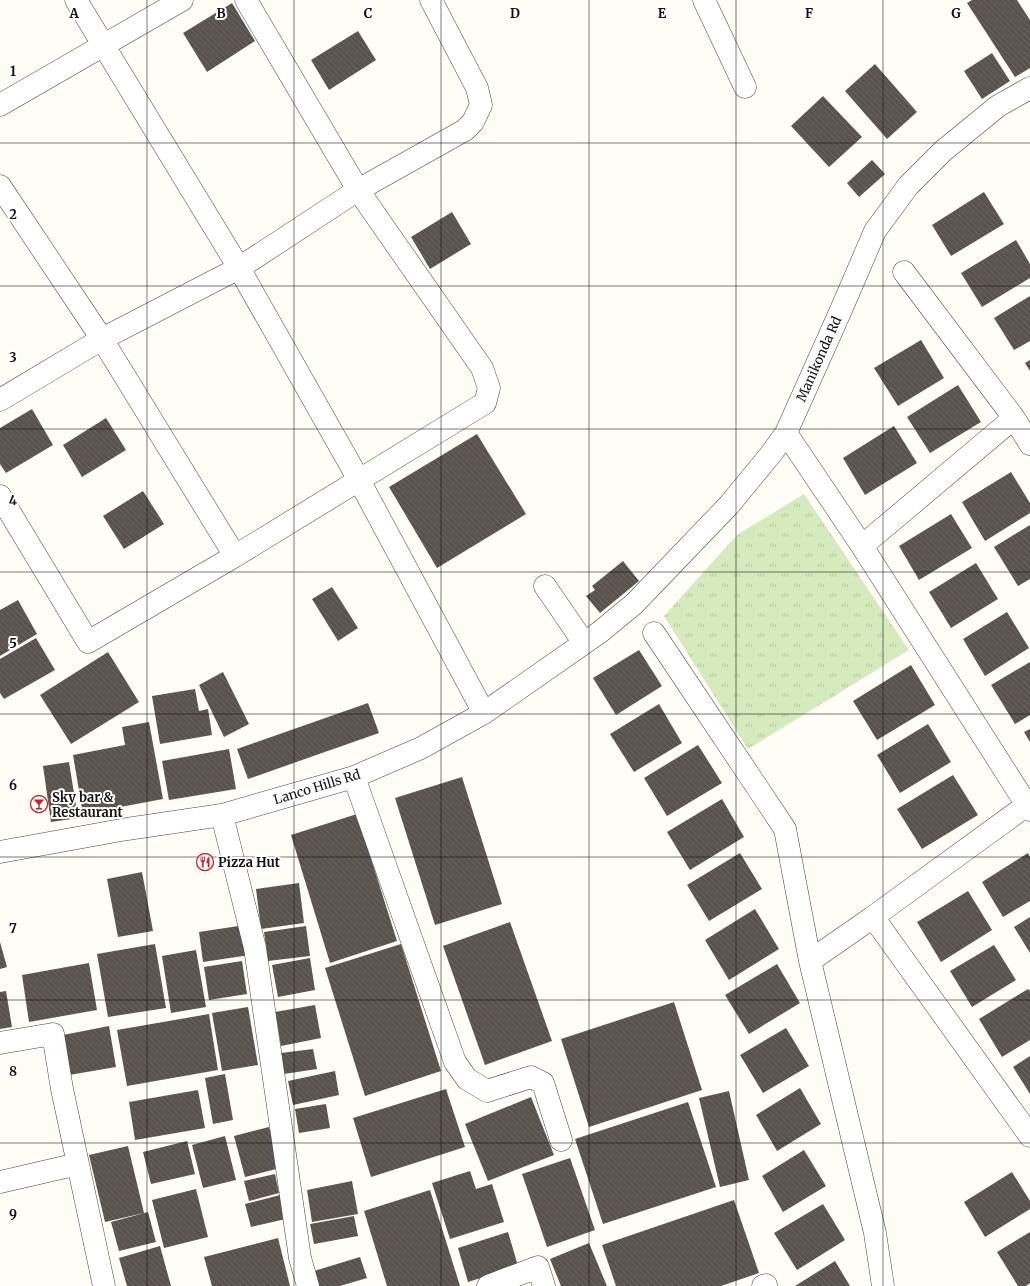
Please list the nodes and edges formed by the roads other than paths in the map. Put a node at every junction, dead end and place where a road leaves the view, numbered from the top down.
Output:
1 (76, 0) edge
2 (182, 0) edge
3 (246, 0) edge
4 (431, 0) edge
5 (704, 0) edge
6 (104, 44) junction
7 (745, 87) dead end
8 (1029, 91) edge
9 (0, 105) edge
10 (0, 186) edge
11 (358, 190) junction
12 (239, 268) junction
13 (904, 272) dead end
14 (102, 339) junction
15 (0, 400) edge
16 (1014, 418) junction
17 (786, 433) junction
18 (1030, 444) edge
19 (359, 480) junction
20 (0, 496) edge
21 (862, 546) junction
22 (235, 556) junction
23 (545, 586) dead end
24 (654, 633) dead end
25 (592, 637) junction
26 (484, 712) junction
27 (354, 777) junction
28 (1028, 807) edge
29 (222, 815) junction
30 (0, 852) edge
31 (872, 917) junction
32 (810, 961) junction
33 (0, 1043) edge
34 (1030, 1136) edge
35 (561, 1140) dead end
36 (78, 1164) junction
37 (0, 1182) edge
38 (104, 1286) edge
39 (308, 1286) edge
40 (488, 1286) edge
41 (544, 1286) edge
42 (883, 1286) edge

1 - 6 street
2 - 6 street
3 - 11 street
4 - 11 street
5 - 7 street
6 - 9 street
6 - 12 street
8 - 17 street, Manikonda Rd
10 - 14 street
11 - 12 street
11 - 19 street
12 - 14 street
12 - 19 street
13 - 16 street
14 - 15 street
14 - 22 street
16 - 18 street
16 - 21 street
17 - 21 street
17 - 25 street, Manikonda Rd
19 - 22 street
19 - 26 street
20 - 22 street
21 - 28 street
23 - 25 street
24 - 32 street
25 - 26 street, Lanco Hills Rd
26 - 27 street, Lanco Hills Rd
27 - 29 street, Lanco Hills Rd
27 - 35 street
28 - 31 street
29 - 30 street, Lanco Hills Rd
29 - 39 street
31 - 32 street
31 - 34 street
32 - 42 street
33 - 36 street
36 - 37 street
36 - 38 street
40 - 41 street

